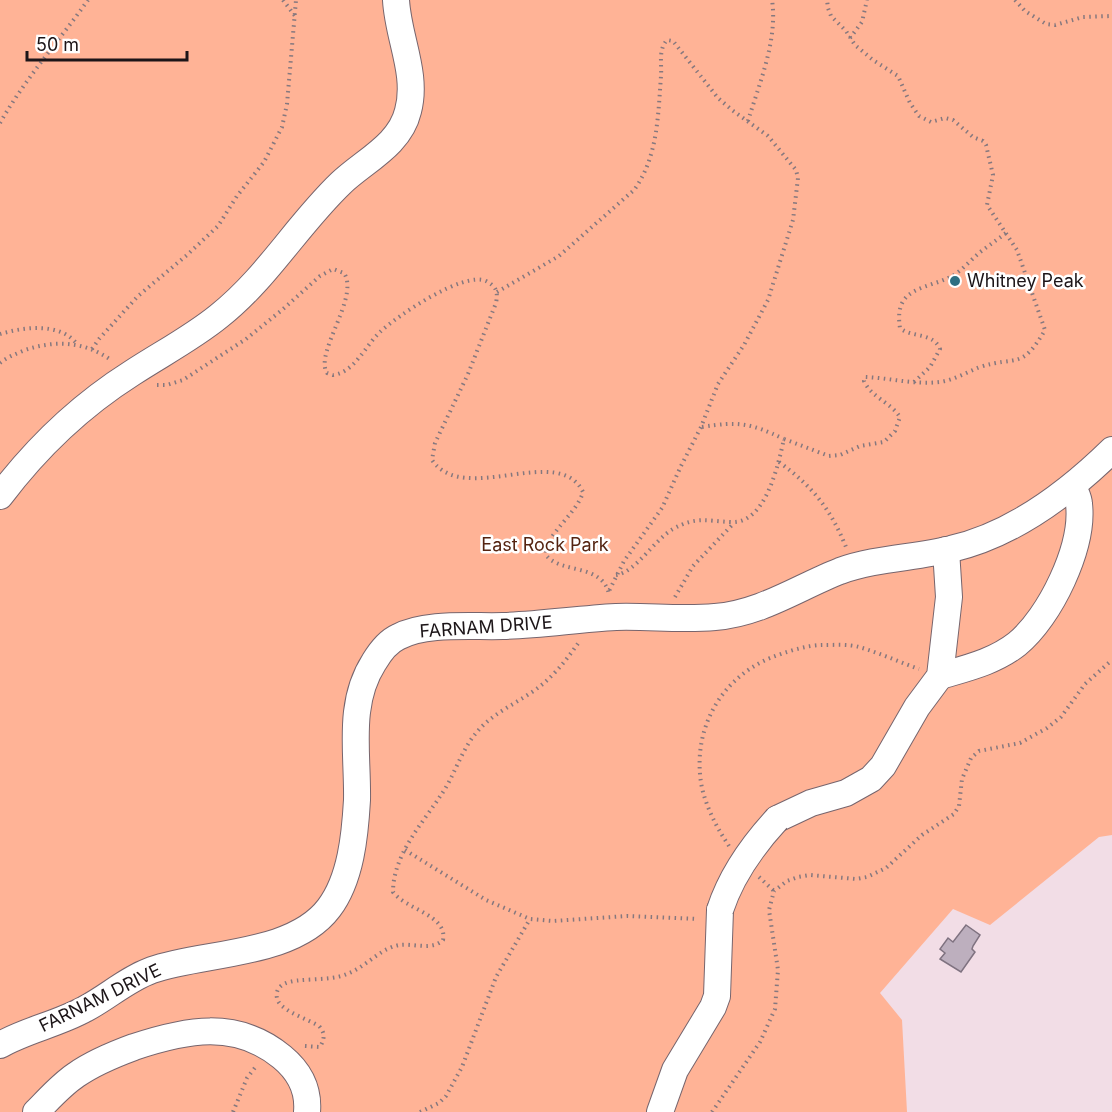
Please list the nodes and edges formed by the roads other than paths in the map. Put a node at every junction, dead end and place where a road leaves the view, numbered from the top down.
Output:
1 (396, 0) edge
2 (1112, 450) edge
3 (1073, 486) junction
4 (0, 496) edge
5 (946, 550) junction
6 (940, 676) junction
7 (0, 1045) edge
8 (36, 1112) edge
9 (307, 1112) edge
10 (660, 1112) edge

1 - 4 street
2 - 3 street, FARNAM DRIVE
3 - 5 street, FARNAM DRIVE
3 - 6 street
5 - 6 street
5 - 7 street, FARNAM DRIVE
6 - 10 street, bridge
8 - 9 street

